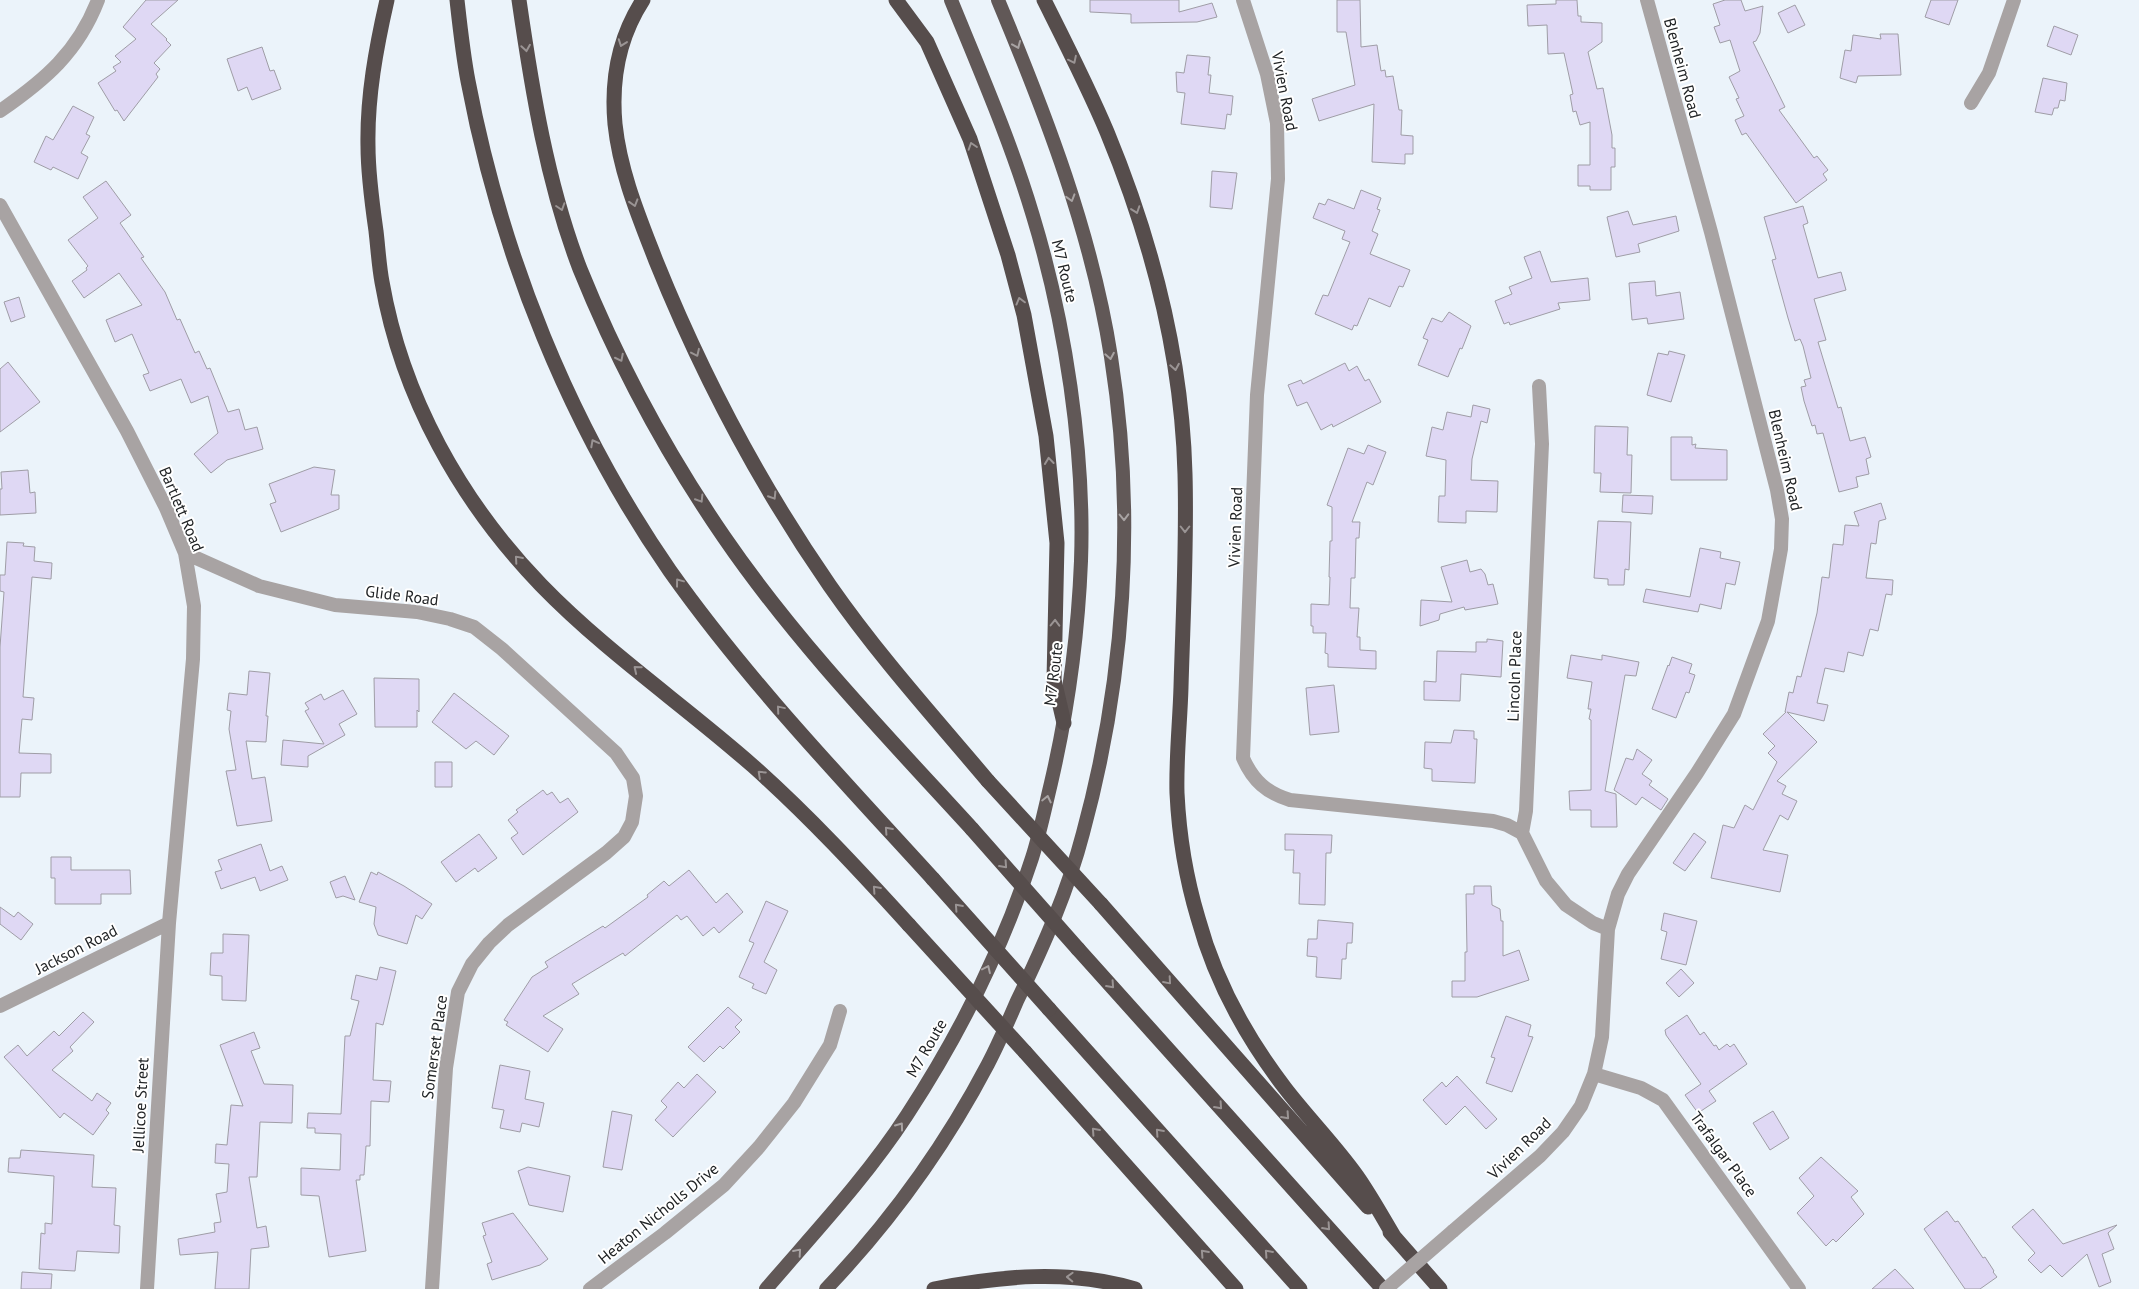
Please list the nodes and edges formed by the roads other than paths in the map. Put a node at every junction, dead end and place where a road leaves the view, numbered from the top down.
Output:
1 (98, 0) edge
2 (388, 0) edge
3 (457, 0) edge
4 (519, 0) edge
5 (644, 0) edge
6 (896, 0) edge
7 (951, 0) edge
8 (998, 0) edge
9 (1044, 0) edge
10 (1243, 0) edge
11 (1647, 0) edge
12 (2014, 0) edge
13 (1970, 103) dead end
14 (0, 111) edge
15 (0, 205) edge
16 (1539, 386) dead end
17 (185, 552) junction
18 (1064, 723) junction
19 (636, 796) joint
20 (1522, 833) junction
21 (169, 923) junction
22 (1608, 930) junction
23 (0, 1006) edge
24 (840, 1011) dead end
25 (1594, 1074) junction
26 (1395, 1238) junction
27 (147, 1289) edge
28 (432, 1289) edge
29 (590, 1289) edge
30 (766, 1289) edge
31 (826, 1289) edge
32 (934, 1289) edge
33 (1135, 1289) edge
34 (1236, 1289) edge
35 (1300, 1289) edge
36 (1384, 1289) edge
37 (1440, 1289) edge
38 (1799, 1289) edge

1 - 14 street
34 -> 2 highway, bridge
35 -> 3 highway, bridge
4 -> 36 highway, bridge
5 -> 26 highway, bridge
18 -> 6 highway
7 - 18 highway, M7 Route
8 -> 31 highway, M7 Route
9 -> 26 highway
10 - 20 street, Vivien Road
11 - 22 street, Blenheim Road
12 - 13 street
15 - 17 street, Bartlett Road
16 - 20 street, Lincoln Place
17 - 19 street, Glide Road
17 - 21 street, Bartlett Road
30 -> 18 highway, M7 Route
19 - 28 street, Somerset Place
20 - 22 street
21 - 23 street, Jackson Road
21 - 27 street, Jellicoe Street
22 - 25 street, Vivien Road
24 - 29 street, Heaton Nicholls Drive
25 - 36 street, Vivien Road, bridge
25 - 38 street, Trafalgar Place
26 - 37 highway
33 -> 32 highway

